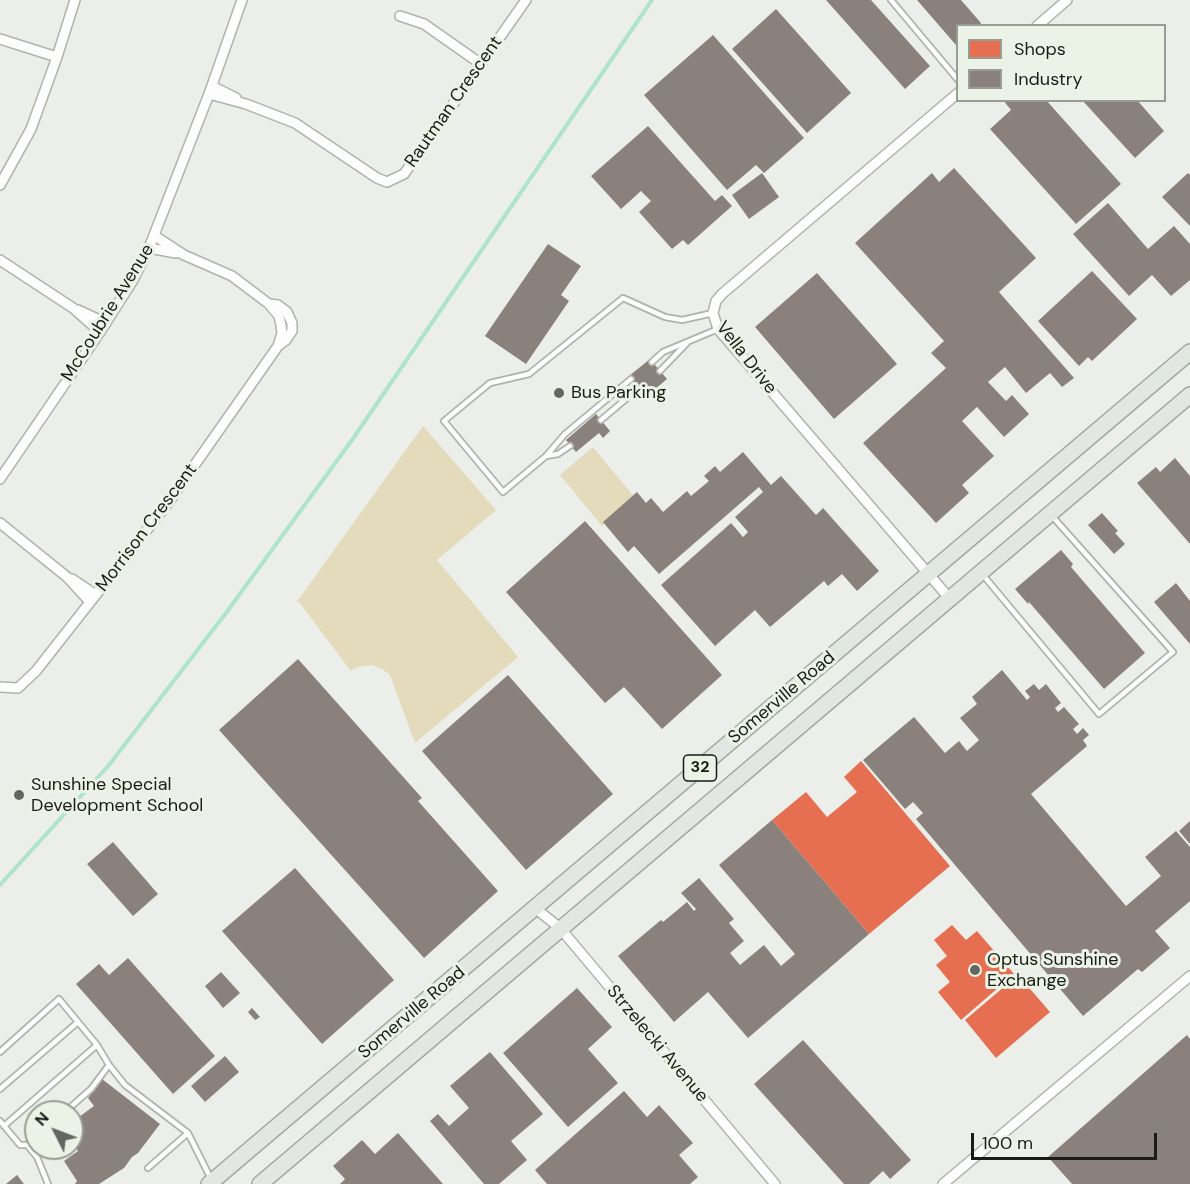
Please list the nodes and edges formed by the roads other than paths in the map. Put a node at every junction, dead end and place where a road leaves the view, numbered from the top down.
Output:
1 (75, 0) edge
2 (242, 0) edge
3 (526, 0) edge
4 (891, 0) edge
5 (1067, 0) edge
6 (400, 16) dead end
7 (1039, 24) edge
8 (0, 39) edge
9 (57, 57) junction
10 (481, 64) junction
11 (956, 79) edge
12 (210, 90) junction
13 (956, 94) edge
14 (0, 185) edge
15 (155, 236) junction
16 (149, 248) junction
17 (184, 255) junction
18 (0, 260) edge
19 (73, 308) junction
20 (713, 313) junction
21 (105, 323) junction
22 (718, 329) junction
23 (100, 332) junction
24 (689, 341) junction
25 (1190, 352) edge
26 (652, 362) dead end
27 (660, 371) dead end
28 (631, 378) dead end
29 (639, 388) dead end
30 (1190, 395) edge
31 (601, 420) dead end
32 (570, 446) dead end
33 (546, 456) junction
34 (0, 479) edge
35 (1050, 514) junction
36 (0, 523) edge
37 (981, 573) junction
38 (929, 574) junction
39 (93, 598) junction
40 (950, 599) junction
41 (0, 687) edge
42 (535, 908) junction
43 (560, 928) junction
44 (1190, 976) edge
45 (78, 1022) junction
46 (97, 1045) junction
47 (0, 1052) edge
48 (109, 1065) junction
49 (0, 1089) edge
50 (79, 1100) edge
51 (2, 1123) edge
52 (188, 1133) junction
53 (24, 1145) edge
54 (38, 1160) edge
55 (148, 1168) dead end
56 (211, 1183) edge
57 (48, 1184) edge
58 (260, 1184) edge
59 (775, 1184) edge
60 (943, 1184) edge

1 - 9 street
2 - 12 street, McCoubrie Avenue
3 - 10 street, Rautman Crescent
4 - 11 lane
5 - 7 street
6 - 10 street
8 - 9 street
9 - 14 street
10 - 12 street, Rautman Crescent
12 - 15 street, McCoubrie Avenue
13 - 20 street, Vella Drive
15 - 16 street, McCoubrie Avenue
15 - 17 street, Morrison Crescent
16 - 17 street, Morrison Crescent
16 - 21 street, McCoubrie Avenue
17 - 39 street, Morrison Crescent
18 - 19 street
19 - 21 street
19 - 23 street
20 - 22 street, Vella Drive
20 - 33 lane
21 - 23 street, McCoubrie Avenue
22 - 24 lane
22 - 38 street, Vella Drive
23 - 34 street, McCoubrie Avenue
24 - 26 lane
24 - 27 lane
25 - 38 main road, Somerville Road / 32
28 - 33 lane
29 - 31 lane
30 - 35 main road, Somerville Road / 32
32 - 33 lane
35 - 37 main road, Somerville Road / 32
35 - 37 lane
36 - 39 street
37 - 40 main road, Somerville Road / 32
38 - 40 street, Vella Drive
38 - 42 main road, Somerville Road / 32
39 - 41 street, Morrison Crescent
40 - 43 main road, Somerville Road / 32
42 - 43 street, Strzelecki Avenue
42 - 56 main road, Somerville Road / 32
43 - 58 main road, Somerville Road / 32
43 - 59 street, Strzelecki Avenue
44 - 60 street
45 - 46 lane
45 - 47 lane
45 - 49 lane
46 - 48 lane
46 - 51 lane
48 - 50 lane
48 - 52 lane
51 - 53 lane
52 - 55 lane
52 - 56 lane
54 - 57 lane

